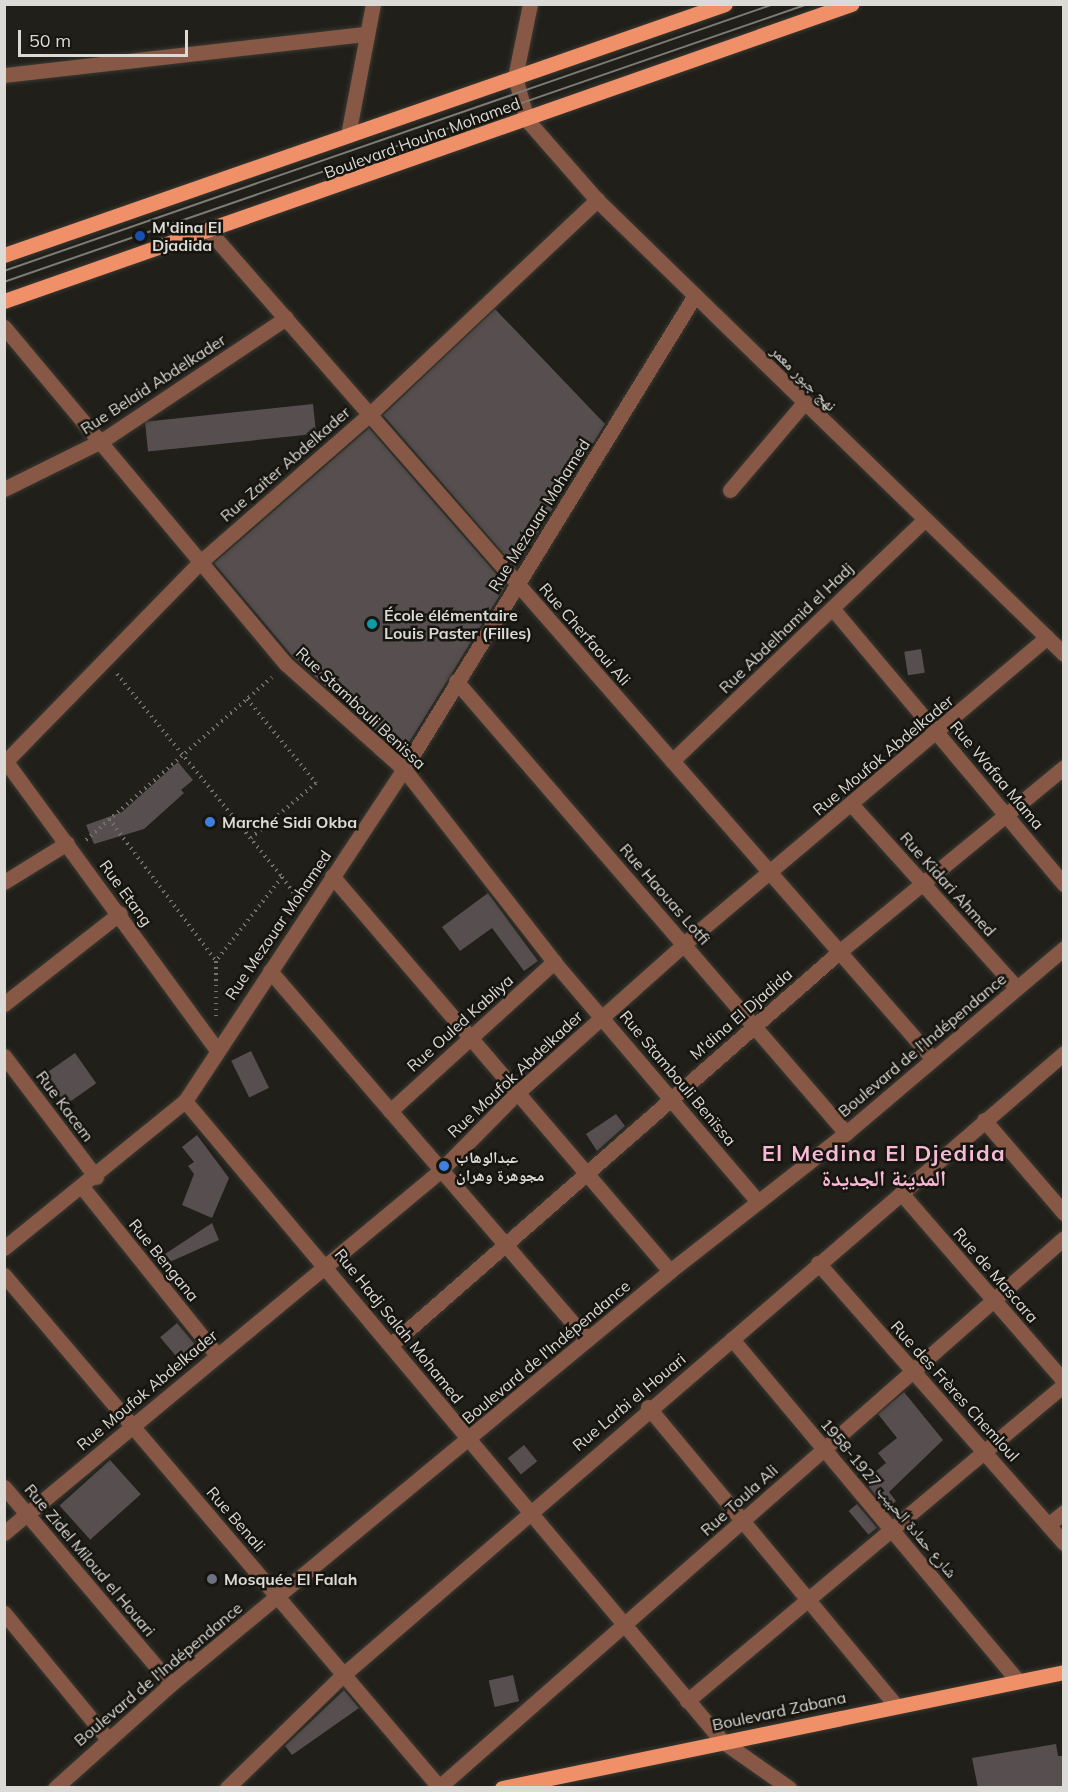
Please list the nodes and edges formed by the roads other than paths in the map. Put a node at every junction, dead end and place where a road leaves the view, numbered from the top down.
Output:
1 (373, 4) edge
2 (530, 4) edge
3 (725, 4) edge
4 (850, 4) edge
5 (366, 34) junction
6 (4, 75) edge
7 (515, 77) junction
8 (527, 120) junction
9 (348, 135) junction
10 (597, 200) junction
11 (210, 232) junction
12 (4, 255) edge
13 (695, 295) junction
14 (4, 301) edge
15 (286, 318) junction
16 (4, 327) edge
17 (803, 404) junction
18 (371, 413) junction
19 (103, 441) junction
20 (4, 489) edge
21 (730, 490) dead end
22 (924, 520) junction
23 (198, 564) junction
24 (518, 584) junction
25 (832, 608) junction
26 (1047, 637) junction
27 (1064, 654) edge
28 (456, 681) junction
29 (939, 732) junction
30 (5, 761) edge
31 (672, 761) junction
32 (1064, 767) edge
33 (404, 769) junction
34 (852, 805) junction
35 (1008, 814) junction
36 (70, 847) junction
37 (770, 873) junction
38 (333, 876) junction
39 (4, 882) edge
40 (1064, 884) edge
41 (923, 885) junction
42 (120, 913) junction
43 (684, 944) junction
44 (1064, 948) edge
45 (839, 952) junction
46 (554, 962) junction
47 (270, 971) junction
48 (1017, 988) junction
49 (4, 1004) edge
50 (603, 1016) junction
51 (755, 1025) junction
52 (471, 1039) junction
53 (216, 1049) junction
54 (1064, 1053) edge
55 (4, 1056) edge
56 (933, 1059) junction
57 (517, 1093) junction
58 (672, 1098) junction
59 (185, 1101) junction
60 (390, 1111) junction
61 (984, 1120) junction
62 (846, 1133) junction
63 (440, 1171) junction
64 (585, 1171) junction
65 (96, 1177) junction
66 (82, 1188) junction
67 (901, 1193) junction
68 (758, 1202) junction
69 (1064, 1213) edge
70 (1064, 1238) edge
71 (505, 1243) junction
72 (4, 1248) edge
73 (325, 1262) junction
74 (818, 1263) junction
75 (670, 1271) junction
76 (4, 1275) edge
77 (996, 1300) junction
78 (586, 1339) junction
79 (732, 1339) junction
80 (393, 1343) junction
81 (217, 1355) junction
82 (913, 1371) junction
83 (1064, 1383) edge
84 (648, 1407) junction
85 (132, 1428) junction
86 (469, 1442) junction
87 (824, 1448) junction
88 (985, 1451) junction
89 (4, 1487) edge
90 (531, 1510) junction
91 (1064, 1512) edge
92 (28, 1513) junction
93 (744, 1520) junction
94 (1048, 1525) junction
95 (891, 1527) junction
96 (4, 1533) edge
97 (1064, 1543) edge
98 (279, 1596) junction
99 (810, 1596) junction
100 (4, 1613) edge
101 (624, 1626) junction
102 (1064, 1671) edge
103 (344, 1674) junction
104 (1018, 1681) junction
105 (171, 1684) junction
106 (687, 1701) junction
107 (896, 1706) junction
108 (107, 1738) junction
109 (722, 1741) junction
110 (439, 1787) edge
111 (55, 1788) edge
112 (227, 1788) edge
113 (502, 1788) edge
114 (789, 1788) edge

1 - 5 street
2 - 7 street
3 - 7 main road, Boulevard Houha Mohamed
4 - 8 main road, Boulevard Houha Mohamed
5 - 6 street
5 - 9 street
7 - 8 street
7 - 9 main road, Boulevard Houha Mohamed
8 - 10 street, نهج جبور معمر
8 - 11 main road, Boulevard Houha Mohamed
9 - 12 main road, Boulevard Houha Mohamed
10 - 13 street, نهج جبور معمر
10 - 18 street, Rue Zaiter Abdelkader
11 - 14 main road, Boulevard Houha Mohamed
11 - 15 street, Rue Cherfaoui Ali
13 - 17 street, نهج جبور معمر
13 - 24 street, Rue Mezouar Mohamed
15 - 18 street, Rue Cherfaoui Ali
15 - 19 street, Rue Belaid Abdelkader
16 - 19 street, Rue Stambouli Benïssa
17 - 21 street
17 - 22 street, نهج جبور معمر
18 - 23 street, Rue Zaiter Abdelkader
18 - 24 street, Rue Cherfaoui Ali
19 - 20 street, Rue Belaid Abdelkader
19 - 23 street, Rue Stambouli Benïssa
22 - 25 street, Rue Abdelhamid el Hadj
22 - 26 street, نهج جبور معمر
23 - 30 street, Rue Zaiter Abdelkader
23 - 33 street, Rue Stambouli Benïssa
24 - 28 street, Rue Mezouar Mohamed
24 - 31 street, Rue Cherfaoui Ali
25 - 29 street, Rue Wafaa Mama
25 - 31 street, Rue Abdelhamid el Hadj
26 - 27 street, نهج جبور معمر
26 - 29 street, Rue Moufok Abdelkader
28 - 33 street, Rue Mezouar Mohamed
28 - 43 street, Rue Haouas Lotfi
29 - 34 street, Rue Moufok Abdelkader
29 - 35 street, Rue Wafaa Mama
30 - 36 street, Rue Etang
31 - 37 street, Rue Cherfaoui Ali
32 - 35 street, M'dina El Djadida
33 - 38 street, Rue Mezouar Mohamed
33 - 46 street, Rue Stambouli Benïssa
34 - 37 street, Rue Moufok Abdelkader
34 - 41 street, Rue Kidari Ahmed
35 - 40 street, Rue Wafaa Mama
35 - 41 street, M'dina El Djadida
36 - 39 street
36 - 42 street, Rue Etang
37 - 43 street, Rue Moufok Abdelkader
37 - 45 street, Rue Cherfaoui Ali
38 - 47 street, Rue Mezouar Mohamed
38 - 52 street
41 - 45 street, M'dina El Djadida
41 - 48 street, Rue Kidari Ahmed
42 - 49 street
42 - 53 street, Rue Etang
43 - 50 street, Rue Moufok Abdelkader
43 - 51 street, Rue Haouas Lotfi
44 - 48 street, Boulevard de l'Indépendance
45 - 51 street, M'dina El Djadida
45 - 56 street, Rue Cherfaoui Ali
46 - 50 street, Rue Stambouli Benïssa
46 - 52 street, Rue Ouled Kabliya
47 - 53 street, Rue Mezouar Mohamed
47 - 60 street
48 - 56 street, Boulevard de l'Indépendance
50 - 57 street, Rue Moufok Abdelkader
50 - 58 street, Rue Stambouli Benïssa
51 - 58 street, M'dina El Djadida
51 - 62 street, Rue Haouas Lotfi
52 - 57 street
52 - 60 street, Rue Ouled Kabliya
53 - 59 street, Rue Mezouar Mohamed
54 - 61 street, Rue Larbi el Houari
55 - 65 street, Rue Kacem
56 - 62 street, Boulevard de l'Indépendance
57 - 63 street, Rue Moufok Abdelkader
57 - 64 street
58 - 64 street, M'dina El Djadida
58 - 68 street, Rue Stambouli Benïssa
59 - 65 street, Rue Mezouar Mohamed
59 - 73 street, Rue Hadj Salah Mohamed
60 - 63 street
61 - 67 street, Rue Larbi el Houari
61 - 69 street
62 - 68 street, Boulevard de l'Indépendance
63 - 71 street
63 - 73 street, Rue Moufok Abdelkader
64 - 71 street, M'dina El Djadida
64 - 75 street
65 - 66 street, Rue Mezouar Mohamed
66 - 72 street, Rue Mezouar Mohamed
66 - 81 street, Rue Bengana
67 - 74 street, Rue Larbi el Houari
67 - 77 street, Rue de Mascara
68 - 75 street, Boulevard de l'Indépendance
70 - 77 street, Rue Toula Ali
71 - 78 street
71 - 80 street, M'dina El Djadida
73 - 80 street, Rue Hadj Salah Mohamed
73 - 81 street, Rue Moufok Abdelkader
74 - 79 street, Rue Larbi el Houari
74 - 82 street, Rue des Frères Chemloul
75 - 78 street, Boulevard de l'Indépendance
76 - 85 street, Rue Benali
77 - 82 street, Rue Toula Ali
77 - 83 street, Rue de Mascara
78 - 86 street, Boulevard de l'Indépendance
79 - 84 street, Rue Larbi el Houari
79 - 87 street, شارع حمادة الحبيب 1927-1958
80 - 86 street, Rue Hadj Salah Mohamed
81 - 85 street, Rue Moufok Abdelkader
82 - 87 street, Rue Toula Ali
82 - 88 street, Rue des Frères Chemloul
83 - 88 street
84 - 90 street, Rue Larbi el Houari
84 - 93 street
85 - 92 street, Rue Moufok Abdelkader
85 - 98 street, Rue Benali
86 - 90 street, Rue Hadj Salah Mohamed
86 - 98 street, Boulevard de l'Indépendance
87 - 93 street, Rue Toula Ali
87 - 95 street, شارع حمادة الحبيب 1927-1958
88 - 94 street, Rue des Frères Chemloul
88 - 95 street
89 - 92 street, Rue Zidel Miloud el Houari
90 - 101 street, Rue Hadj Salah Mohamed
90 - 103 street, Rue Larbi el Houari
91 - 94 street
92 - 96 street, Rue Moufok Abdelkader
92 - 105 street, Rue Zidel Miloud el Houari
93 - 99 street
93 - 101 street, Rue Toula Ali
94 - 97 street, Rue des Frères Chemloul
95 - 99 street
95 - 104 street, شارع حمادة الحبيب 1927-1958
98 - 103 street, Rue Benali
98 - 105 street, Boulevard de l'Indépendance
99 - 106 street
99 - 107 street
100 - 108 street
101 - 106 street, Rue Hadj Salah Mohamed
101 - 110 street, Rue Toula Ali
102 - 104 main road, Boulevard Zabana
103 - 110 street, Rue Benali
103 - 112 street, Rue Larbi el Houari
104 - 107 main road, Boulevard Zabana
105 - 108 street, Boulevard de l'Indépendance
106 - 109 street, Rue Hadj Salah Mohamed
107 - 109 main road, Boulevard Zabana
108 - 111 street, Boulevard de l'Indépendance
109 - 113 main road, Boulevard Zabana
109 - 114 street, Rue Hadj Salah Mohamed

